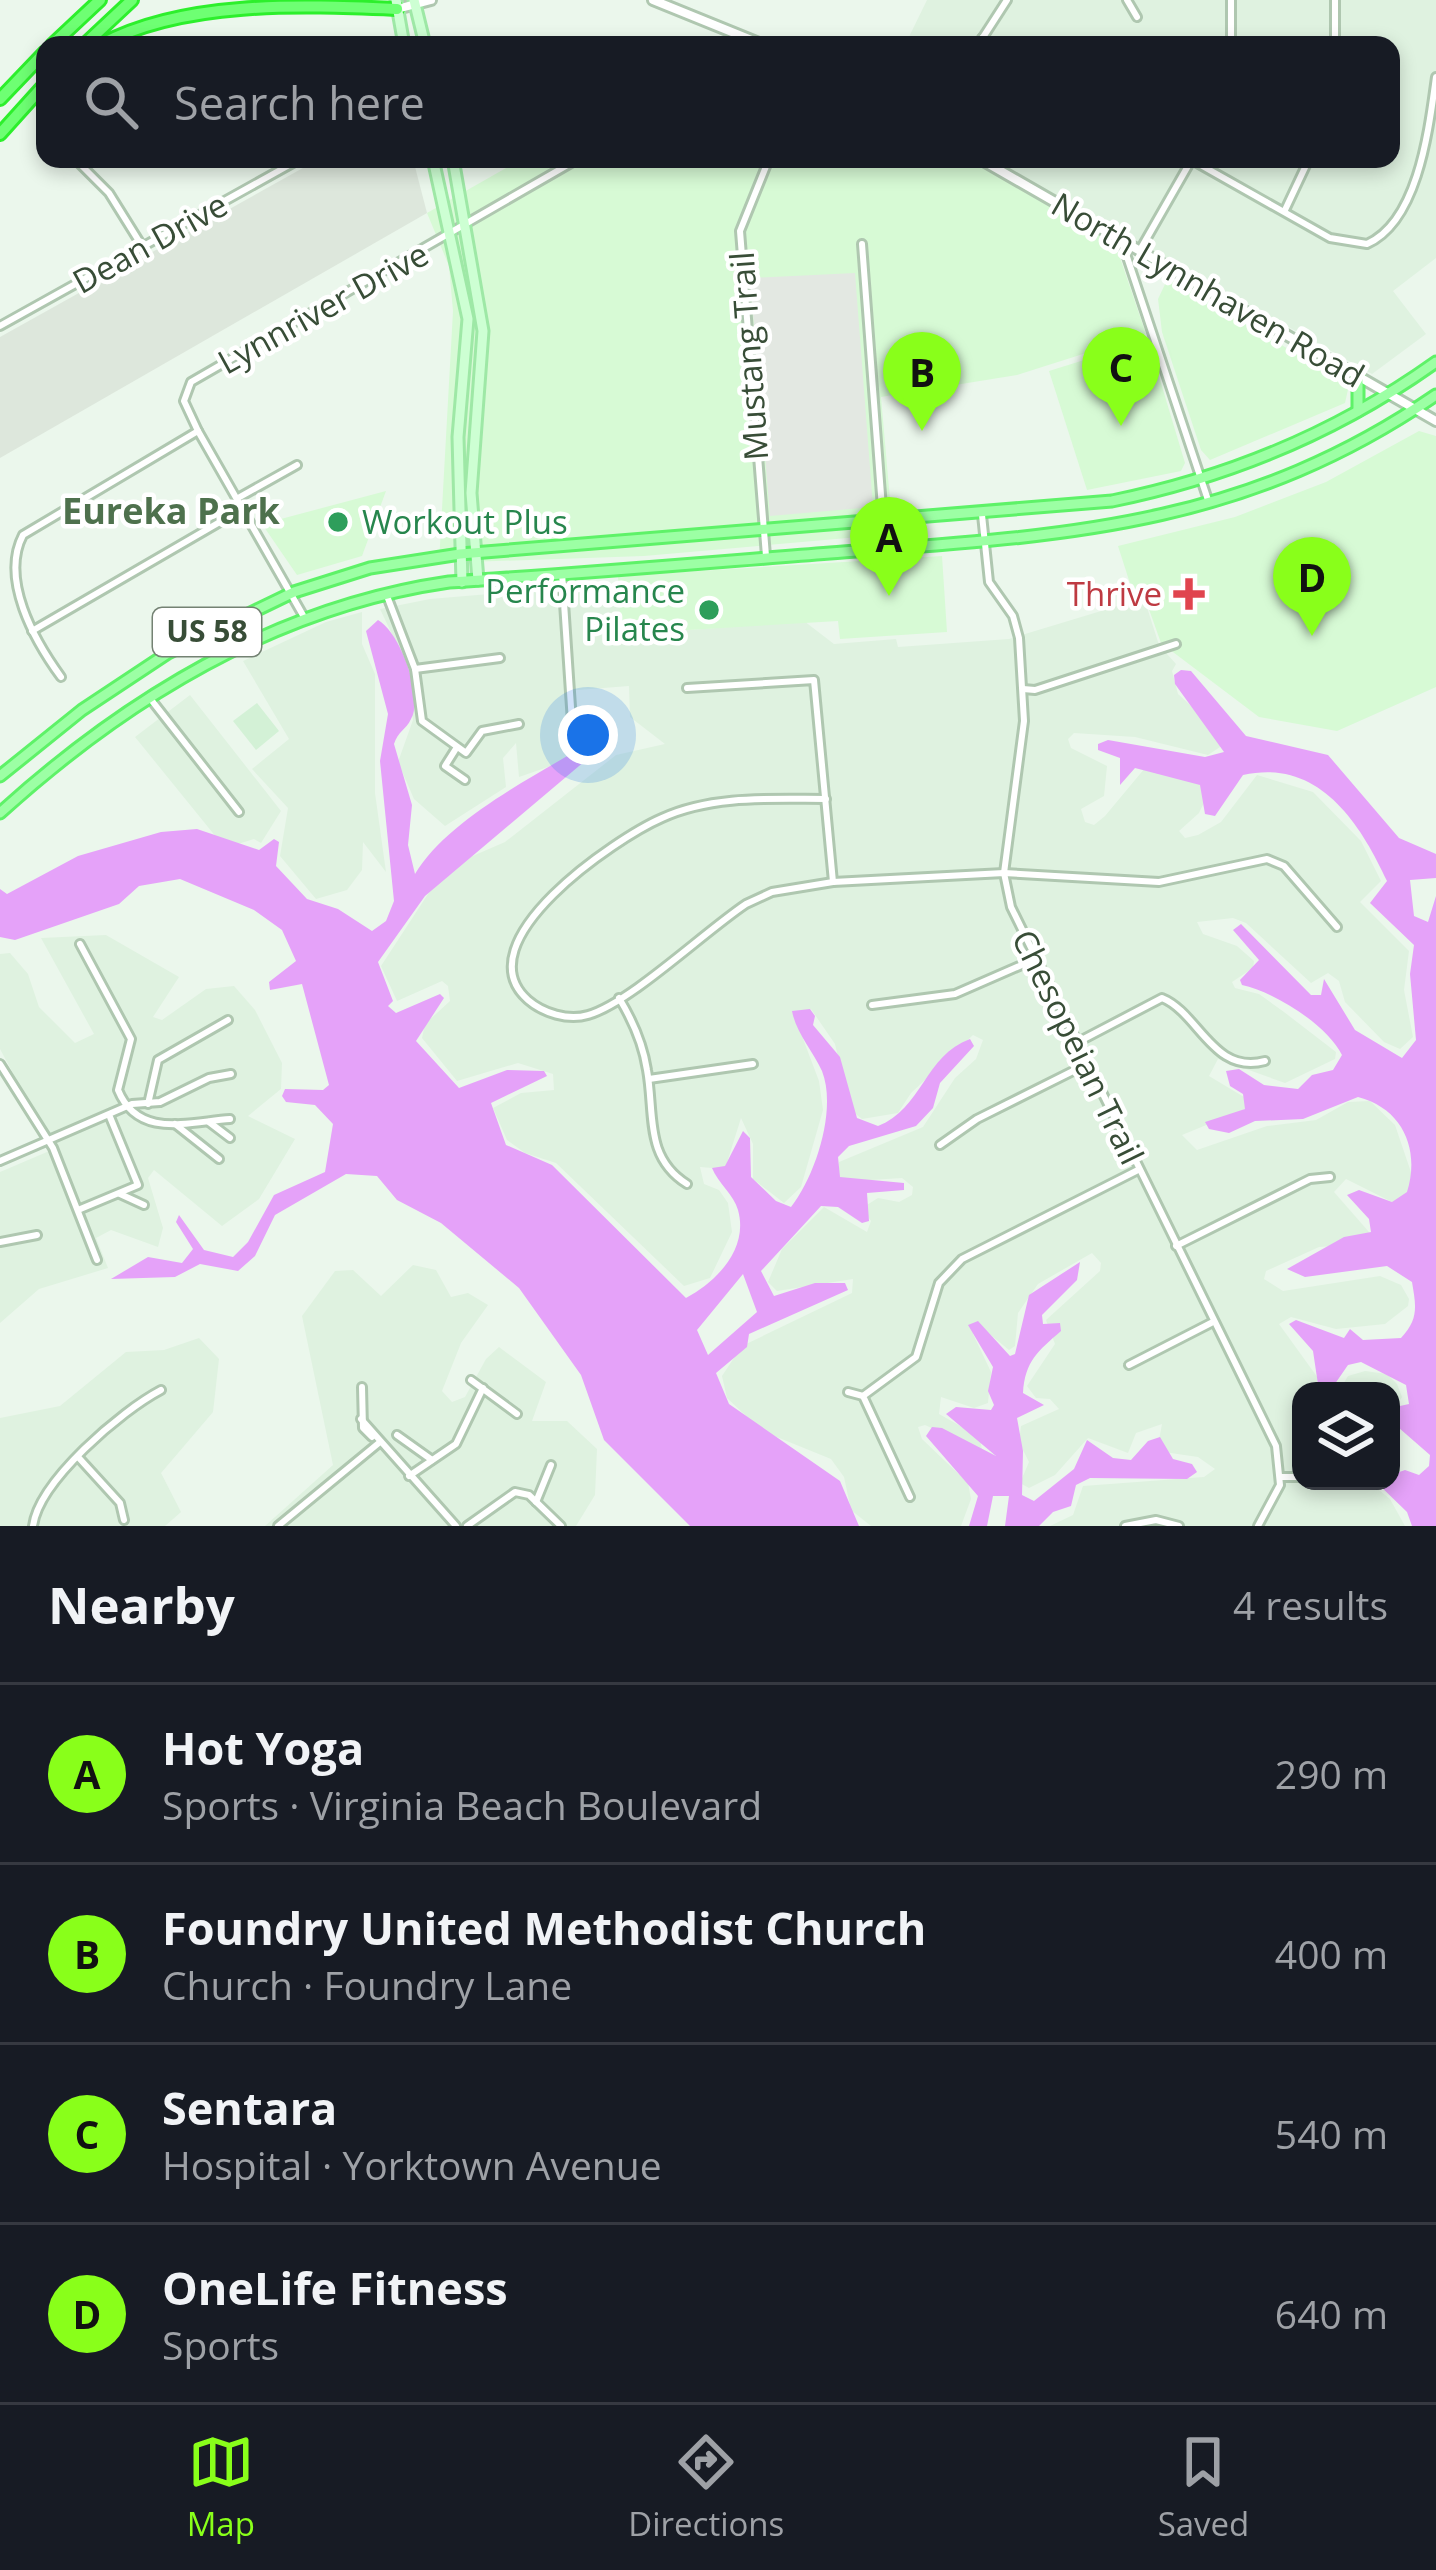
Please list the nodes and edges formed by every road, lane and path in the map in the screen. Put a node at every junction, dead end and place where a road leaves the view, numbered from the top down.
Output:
1 (87, 0) edge
2 (100, 0) edge
3 (132, 0) edge
4 (431, 0) edge
5 (653, 0) edge
6 (1007, 0) edge
7 (1127, 0) edge
8 (1231, 0) edge
9 (1335, 0) edge
10 (414, 2) edge
11 (672, 3) edge
12 (397, 4) edge
13 (80, 17) junction
14 (1138, 17) dead end
15 (61, 36) edge
16 (94, 36) edge
17 (116, 36) edge
18 (402, 36) edge
19 (423, 36) edge
20 (742, 36) edge
21 (984, 36) edge
22 (1231, 36) edge
23 (1335, 36) edge
24 (36, 61) edge
25 (1436, 77) edge
26 (36, 94) edge
27 (0, 99) edge
28 (0, 134) edge
29 (84, 168) edge
30 (284, 168) edge
31 (436, 168) edge
32 (455, 168) edge
33 (563, 168) edge
34 (765, 168) edge
35 (996, 168) edge
36 (1186, 168) edge
37 (1207, 168) edge
38 (1305, 168) edge
39 (1284, 211) junction
40 (468, 224) junction
41 (453, 235) junction
42 (1121, 239) junction
43 (862, 244) dead end
44 (142, 246) junction
45 (1140, 250) junction
46 (0, 326) edge
47 (1436, 362) edge
48 (1358, 376) junction
49 (1390, 394) junction
50 (1436, 395) edge
51 (1415, 409) junction
52 (1357, 412) junction
53 (1436, 421) edge
54 (198, 430) junction
55 (297, 466) dead end
56 (1201, 479) junction
57 (238, 499) junction
58 (1210, 505) junction
59 (244, 508) junction
60 (982, 515) junction
61 (883, 521) junction
62 (763, 531) junction
63 (985, 542) junction
64 (476, 553) junction
65 (460, 554) junction
66 (766, 558) junction
67 (562, 573) junction
68 (478, 580) junction
69 (462, 582) junction
70 (294, 592) junction
71 (386, 593) junction
72 (304, 617) junction
73 (32, 631) junction
74 (1176, 644) dead end
75 (500, 658) dead end
76 (415, 669) junction
77 (61, 677) dead end
78 (687, 688) dead end
79 (1023, 689) junction
80 (148, 698) junction
81 (572, 722) dead end
82 (519, 724) dead end
83 (457, 747) junction
84 (0, 776) edge
85 (465, 780) dead end
86 (826, 799) junction
87 (239, 812) dead end
88 (0, 813) edge
89 (1004, 873) junction
90 (833, 882) junction
91 (1337, 927) dead end
92 (80, 944) dead end
93 (1034, 960) junction
94 (619, 998) junction
95 (872, 1005) dead end
96 (228, 1020) dead end
97 (1076, 1043) junction
98 (1265, 1061) dead end
99 (0, 1064) edge
100 (753, 1064) dead end
101 (1087, 1064) junction
102 (231, 1074) dead end
103 (649, 1079) junction
104 (148, 1104) junction
105 (127, 1106) junction
106 (110, 1117) junction
107 (230, 1119) dead end
108 (207, 1121) junction
109 (174, 1124) junction
110 (230, 1138) dead end
111 (48, 1143) junction
112 (940, 1145) dead end
113 (218, 1159) dead end
114 (0, 1161) edge
115 (1138, 1170) junction
116 (1330, 1177) dead end
117 (687, 1184) dead end
118 (119, 1194) junction
119 (144, 1205) dead end
120 (78, 1210) junction
121 (37, 1235) dead end
122 (0, 1242) edge
123 (1176, 1246) junction
124 (98, 1260) dead end
125 (1212, 1322) junction
126 (1129, 1365) dead end
127 (471, 1379) dead end
128 (362, 1388) dead end
129 (483, 1388) junction
130 (161, 1390) dead end
131 (848, 1392) dead end
132 (863, 1396) junction
133 (517, 1414) dead end
134 (397, 1435) dead end
135 (380, 1442) junction
136 (79, 1458) junction
137 (432, 1460) junction
138 (551, 1465) dead end
139 (410, 1476) junction
140 (1282, 1477) junction
141 (1292, 1477) edge
142 (910, 1497) dead end
143 (536, 1502) junction
144 (124, 1520) dead end
145 (33, 1526) edge
146 (278, 1526) edge
147 (456, 1526) edge
148 (467, 1526) edge
149 (560, 1526) edge
150 (1125, 1526) edge
151 (1179, 1526) edge
152 (1258, 1526) edge

1 - 13 highway
2 - 13 highway
3 - 16 highway
4 - 10 street
5 - 11 street
6 - 21 street
7 - 14 street
8 - 22 street
9 - 23 street
10 - 12 street
10 - 19 main road
11 - 20 street
12 - 17 highway
12 - 18 main road
13 - 15 highway
24 - 27 highway
25 - 39 street
26 - 28 highway
29 - 44 street
30 - 44 street, Dean Drive
31 - 41 main road
32 - 40 main road
33 - 40 street, Lynnriver Drive
34 - 62 street, Mustang Trail
35 - 42 street, North Lynnhaven Road
36 - 45 street
37 - 39 street
38 - 39 street
40 - 41 street, Lynnriver Drive
40 - 64 main road
41 - 54 street, Lynnriver Drive
41 - 65 main road
42 - 45 street, North Lynnhaven Road
42 - 56 street
43 - 61 street
44 - 46 street, Dean Drive
45 - 48 street, North Lynnhaven Road
47 - 49 main road, US 58
48 - 49 street, North Lynnhaven Road
48 - 52 main road
49 - 51 street, North Lynnhaven Road
49 - 52 main road, US 58
50 - 51 main road, US 58
51 - 53 street, North Lynnhaven Road
51 - 58 main road, US 58
52 - 56 main road, US 58
54 - 57 street
54 - 73 street
55 - 57 street
56 - 58 street
56 - 60 main road, US 58
57 - 59 street
58 - 63 main road, US 58
59 - 70 street
59 - 73 street
60 - 61 main road, US 58
60 - 63 street, Chesopeian Trail
61 - 62 main road, US 58
62 - 64 main road, US 58
62 - 66 street, Mustang Trail
63 - 66 main road, US 58
63 - 79 street, Chesopeian Trail
64 - 65 main road, US 58
64 - 68 main road
65 - 69 main road
65 - 70 main road, US 58
66 - 67 main road, US 58
67 - 68 main road, US 58
67 - 81 street
68 - 69 main road, US 58
69 - 71 main road, US 58
70 - 72 street
70 - 84 main road, US 58
71 - 72 main road, US 58
71 - 76 street
72 - 80 main road, US 58
73 - 77 street
74 - 79 street
75 - 76 street
76 - 83 street
78 - 86 street
79 - 89 street, Chesopeian Trail
80 - 87 street
80 - 88 main road, US 58
82 - 83 street
83 - 85 street
86 - 90 street
86 - 94 street
89 - 90 street
89 - 91 street
89 - 93 street, Chesopeian Trail
90 - 94 street
92 - 105 street
93 - 95 street
93 - 97 street, Chesopeian Trail
94 - 103 street
96 - 104 street
97 - 98 street
97 - 101 street, Chesopeian Trail
99 - 111 street
100 - 103 street
101 - 112 street
101 - 115 street, Chesopeian Trail
102 - 104 street
103 - 117 street
104 - 105 street
105 - 106 street
105 - 109 street
106 - 111 street
106 - 118 street
107 - 108 street
108 - 109 street
108 - 110 street
109 - 113 street
111 - 114 street
111 - 120 street
115 - 123 street, Chesopeian Trail
115 - 132 street
116 - 123 street
118 - 119 street
118 - 120 street
120 - 124 street
121 - 122 street
123 - 125 street, Chesopeian Trail
125 - 126 street
125 - 140 street, Chesopeian Trail
127 - 129 street
128 - 135 street
129 - 133 street
129 - 137 street
130 - 136 street
131 - 132 street
132 - 142 street
134 - 137 street
135 - 139 street
135 - 146 street
136 - 144 street
136 - 145 street
137 - 139 street
138 - 143 street
139 - 147 street
140 - 141 street
140 - 152 street
143 - 148 street
143 - 149 street
150 - 151 street

